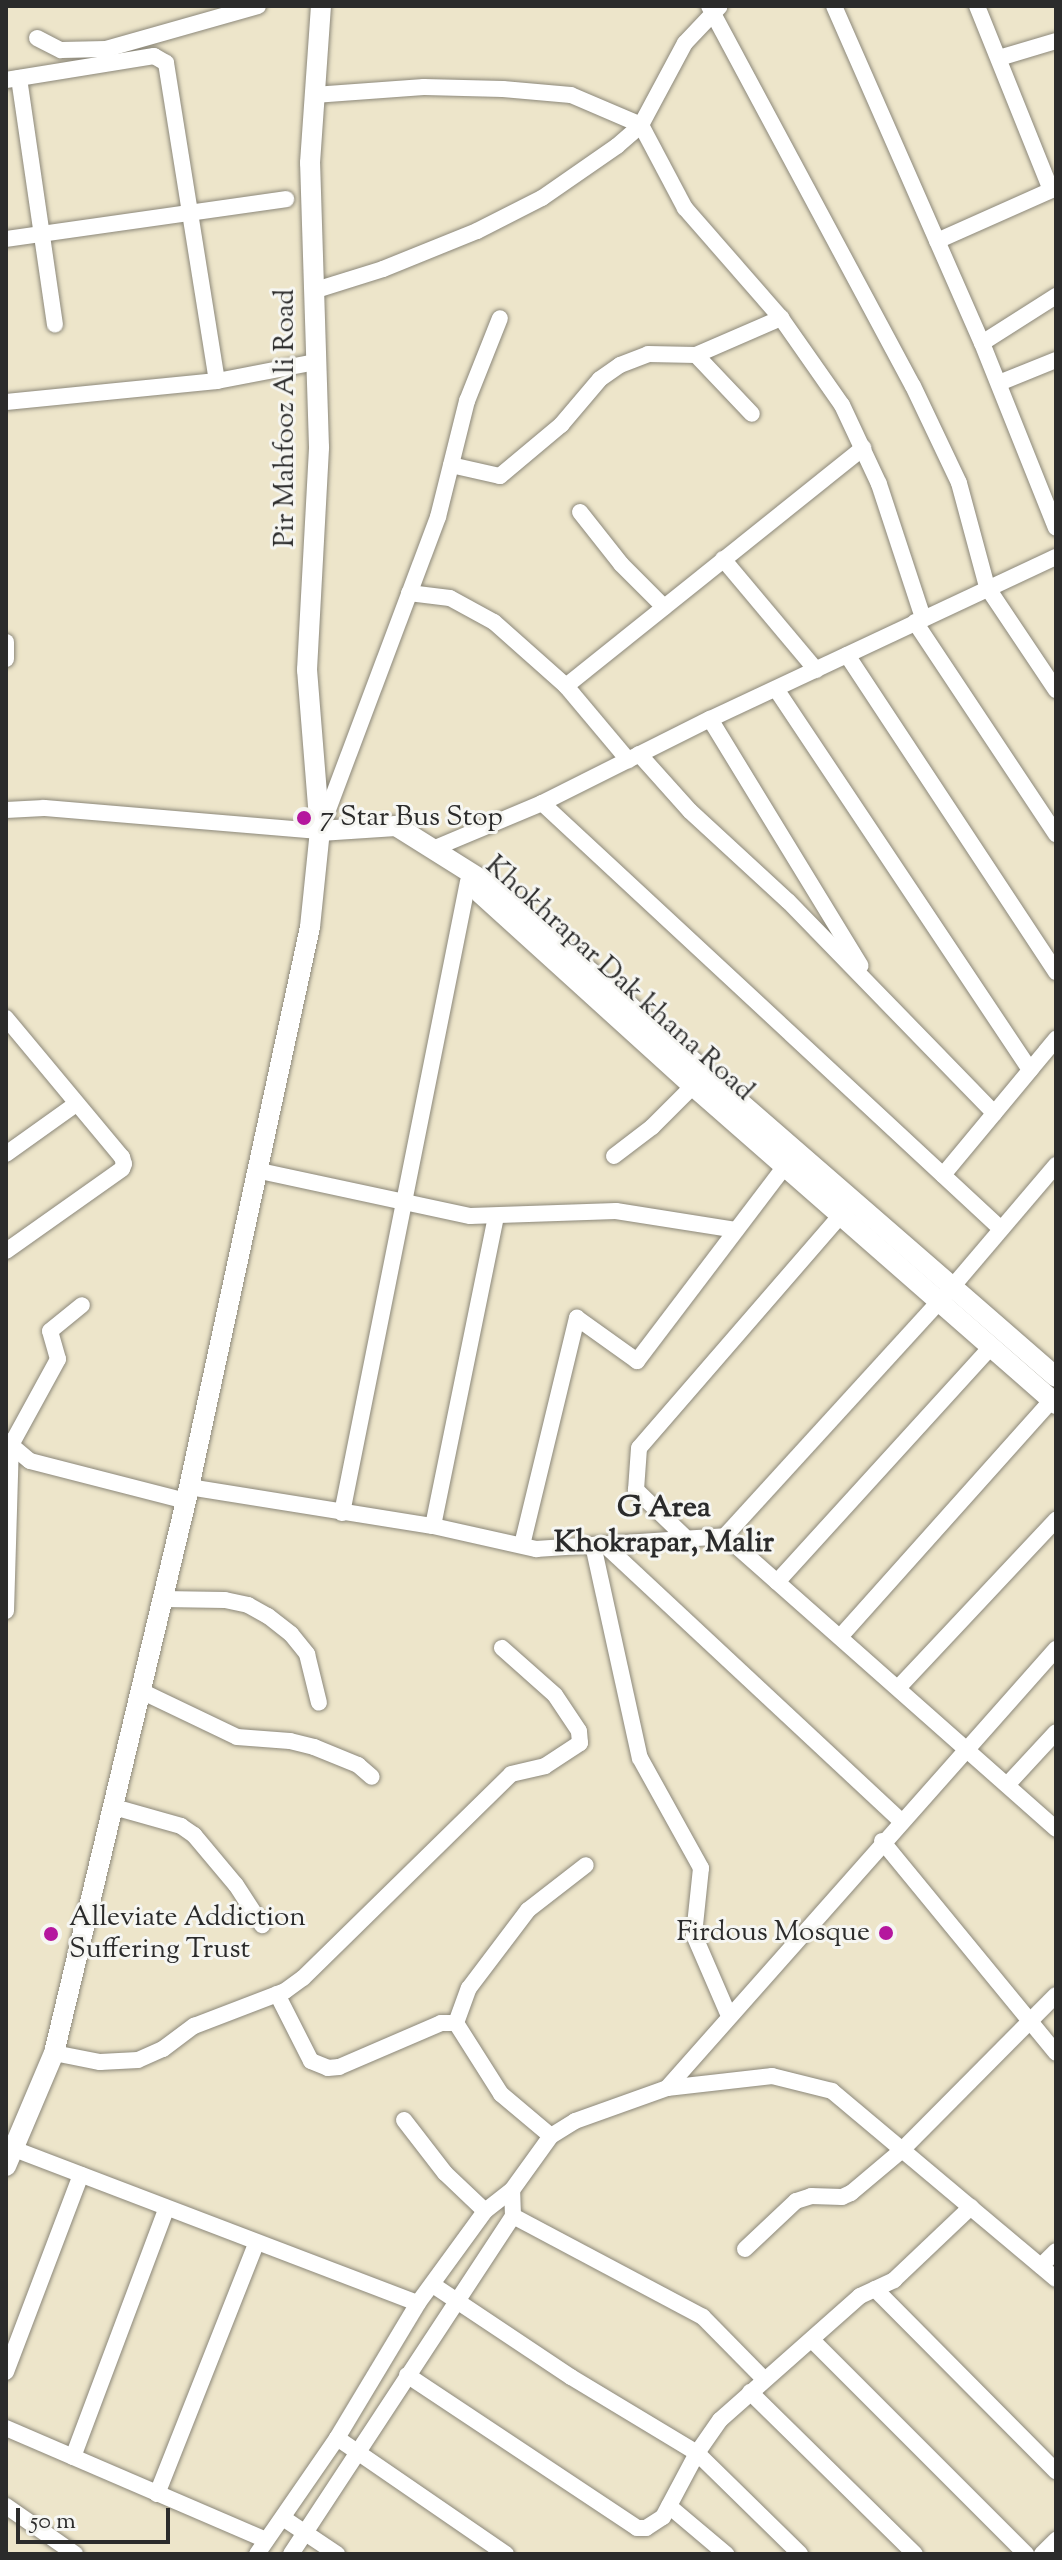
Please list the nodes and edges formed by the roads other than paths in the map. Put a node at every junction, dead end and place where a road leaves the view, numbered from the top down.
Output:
1 (258, 6) edge
2 (321, 6) edge
3 (834, 6) edge
4 (977, 6) edge
5 (714, 8) edge
6 (37, 38) dead end
7 (1056, 41) edge
8 (999, 58) junction
9 (12, 79) edge
10 (314, 95) junction
11 (641, 125) junction
12 (1053, 189) edge
13 (286, 199) dead end
14 (190, 215) junction
15 (42, 234) junction
16 (6, 239) edge
17 (937, 241) junction
18 (316, 290) junction
19 (1056, 296) edge
20 (500, 318) dead end
21 (781, 318) junction
22 (55, 324) dead end
23 (982, 343) junction
24 (696, 355) junction
25 (1056, 360) edge
26 (316, 362) junction
27 (217, 381) junction
28 (999, 383) junction
29 (6, 402) edge
30 (752, 414) dead end
31 (863, 448) junction
32 (451, 465) junction
33 (580, 512) dead end
34 (1056, 528) edge
35 (1056, 557) edge
36 (723, 559) junction
37 (987, 587) junction
38 (409, 593) junction
39 (664, 607) junction
40 (919, 620) junction
41 (6, 642) edge
42 (847, 655) junction
43 (6, 659) edge
44 (816, 670) junction
45 (566, 686) junction
46 (776, 689) junction
47 (1056, 690) edge
48 (710, 719) junction
49 (634, 757) junction
50 (542, 803) junction
51 (6, 810) edge
52 (320, 831) junction
53 (1056, 834) edge
54 (435, 848) junction
55 (468, 881) junction
56 (1056, 972) edge
57 (876, 991) junction
58 (6, 1018) edge
59 (1056, 1039) edge
60 (1030, 1070) junction
61 (693, 1086) junction
62 (76, 1104) junction
63 (994, 1113) junction
64 (6, 1154) edge
65 (614, 1156) dead end
66 (1056, 1165) edge
67 (785, 1166) junction
68 (260, 1171) junction
69 (943, 1175) junction
70 (404, 1202) junction
71 (841, 1215) junction
72 (496, 1216) junction
73 (1001, 1229) junction
74 (736, 1230) junction
75 (6, 1251) edge
76 (953, 1286) junction
77 (937, 1300) junction
78 (82, 1305) dead end
79 (991, 1347) junction
80 (1056, 1377) edge
81 (1054, 1402) edge
82 (8, 1443) edge
83 (188, 1494) junction
84 (342, 1513) junction
85 (1056, 1520) edge
86 (433, 1526) junction
87 (725, 1536) junction
88 (687, 1539) junction
89 (522, 1545) junction
90 (599, 1545) junction
91 (777, 1582) junction
92 (163, 1599) junction
93 (6, 1611) edge
94 (840, 1637) junction
95 (502, 1648) dead end
96 (1056, 1649) edge
97 (898, 1688) junction
98 (141, 1691) junction
99 (319, 1703) dead end
100 (1056, 1732) edge
101 (965, 1748) junction
102 (372, 1777) dead end
103 (1007, 1785) junction
104 (114, 1807) junction
105 (901, 1821) junction
106 (1056, 1829) edge
107 (882, 1841) junction
108 (586, 1865) dead end
109 (262, 1925) dead end
110 (277, 1994) junction
111 (1056, 1995) edge
112 (729, 2016) junction
113 (1031, 2022) junction
114 (456, 2023) junction
115 (54, 2053) junction
116 (1056, 2053) edge
117 (667, 2088) junction
118 (404, 2120) dead end
119 (551, 2136) junction
120 (902, 2150) junction
121 (10, 2158) edge
122 (81, 2175) junction
123 (512, 2190) junction
124 (971, 2207) junction
125 (166, 2209) junction
126 (485, 2211) junction
127 (513, 2216) junction
128 (256, 2244) junction
129 (745, 2249) dead end
130 (1056, 2251) edge
131 (1041, 2266) junction
132 (1056, 2279) edge
133 (433, 2285) junction
134 (875, 2289) junction
135 (455, 2300) junction
136 (418, 2303) junction
137 (812, 2340) junction
138 (6, 2372) edge
139 (407, 2375) junction
140 (764, 2379) junction
141 (750, 2392) junction
142 (6, 2428) edge
143 (337, 2438) junction
144 (357, 2453) junction
145 (697, 2453) junction
146 (73, 2457) junction
147 (1056, 2471) edge
148 (157, 2494) junction
149 (6, 2506) edge
150 (669, 2506) junction
151 (283, 2518) junction
152 (306, 2533) junction
153 (1056, 2540) edge
154 (262, 2547) edge
155 (75, 2554) edge
156 (291, 2554) edge
157 (337, 2554) edge
158 (506, 2554) edge
159 (726, 2554) edge
160 (800, 2554) edge
161 (915, 2554) edge
162 (1026, 2554) edge
163 (1042, 2554) edge

1 - 6 street
2 - 10 street, Pir Mahfooz Ali Road
3 - 17 street
4 - 8 street
5 - 11 street
5 - 37 street
7 - 8 street
8 - 12 street
9 - 14 street
9 - 15 street
10 - 11 street
10 - 18 street, Pir Mahfooz Ali Road
11 - 18 street
11 - 21 street
12 - 17 street
13 - 14 street
14 - 15 street
14 - 27 street
15 - 16 street
15 - 22 street
17 - 23 street
18 - 26 street, Pir Mahfooz Ali Road
19 - 23 street
20 - 32 street
21 - 24 street
21 - 31 street
23 - 28 street
24 - 30 street
24 - 32 street
25 - 28 street
26 - 27 street
26 - 52 street, Pir Mahfooz Ali Road
27 - 29 street
28 - 34 street
31 - 36 street
31 - 40 street
32 - 38 street
33 - 39 street
35 - 37 street
36 - 39 street
36 - 44 street
37 - 40 street
37 - 47 street
38 - 45 street
38 - 52 street
39 - 45 street
40 - 42 street
40 - 53 street
41 - 43 street
42 - 44 street
42 - 56 street
44 - 46 street
45 - 49 street
46 - 48 street
46 - 60 street
48 - 49 street
48 - 57 street
49 - 50 street
49 - 57 street
50 - 54 street
50 - 69 street
51 - 52 street
52 - 54 street
52 - 68 street, Pir Mahfooz Ali Road
54 - 55 street, Khokhrapar Dak khana Road
54 - 76 street, Khokhrapar Dak khana Road
55 - 61 street, Khokhrapar Dak khana Road
55 - 70 street
57 - 63 street
58 - 62 street
59 - 60 street
60 - 63 street
61 - 65 street
61 - 67 street, Khokhrapar Dak khana Road
62 - 64 street
62 - 75 street
63 - 69 street
66 - 73 street
67 - 71 street, Khokhrapar Dak khana Road
67 - 74 street
68 - 70 street
68 - 83 street, Pir Mahfooz Ali Road
69 - 73 street
70 - 72 street
70 - 84 street
71 - 77 street, Khokhrapar Dak khana Road
71 - 88 street
72 - 74 street
72 - 86 street
73 - 76 street
74 - 89 street
76 - 77 street
76 - 80 street, Khokhrapar Dak khana Road
77 - 79 street, Khokhrapar Dak khana Road
77 - 87 street
78 - 82 street
79 - 81 street, Khokhrapar Dak khana Road
79 - 91 street
81 - 94 street
82 - 83 street
82 - 93 street
83 - 84 street
83 - 92 street, Pir Mahfooz Ali Road
84 - 86 street
85 - 97 street
86 - 89 street
87 - 88 street
87 - 91 street
88 - 90 street
89 - 90 street
90 - 105 street
90 - 112 street
91 - 94 street
92 - 98 street, Pir Mahfooz Ali Road
92 - 99 street
94 - 97 street
95 - 110 street
96 - 101 street
97 - 101 street
98 - 102 street
98 - 104 street, Pir Mahfooz Ali Road
100 - 103 street
101 - 103 street
101 - 105 street
103 - 106 street
104 - 109 street
104 - 115 street, Pir Mahfooz Ali Road
105 - 107 street
107 - 112 street
107 - 113 street
108 - 114 street
110 - 114 street
110 - 115 street
111 - 113 street
112 - 117 street
113 - 116 street
113 - 120 street
114 - 119 street
115 - 121 street, Pir Mahfooz Ali Road
117 - 119 street
117 - 120 street
118 - 126 street
119 - 123 street
120 - 124 street
120 - 129 street
121 - 122 street
122 - 125 street
122 - 138 street
123 - 126 street
123 - 127 street
124 - 131 street
124 - 134 street
125 - 128 street
125 - 146 street
126 - 133 street
127 - 135 street
127 - 140 street
128 - 136 street
128 - 148 street
130 - 131 street
131 - 132 street
133 - 135 street
133 - 136 street
134 - 137 street
134 - 147 street
135 - 139 street
135 - 145 street
136 - 143 street
137 - 140 street
137 - 162 street
139 - 144 street
139 - 150 street
140 - 141 street
141 - 145 street
141 - 161 street
142 - 146 street
143 - 144 street
143 - 151 street
144 - 152 street
144 - 158 street
145 - 150 street
145 - 160 street
146 - 148 street
148 - 154 street
149 - 155 street
150 - 159 street
151 - 152 street
151 - 154 street
152 - 156 street
152 - 157 street
153 - 163 street

